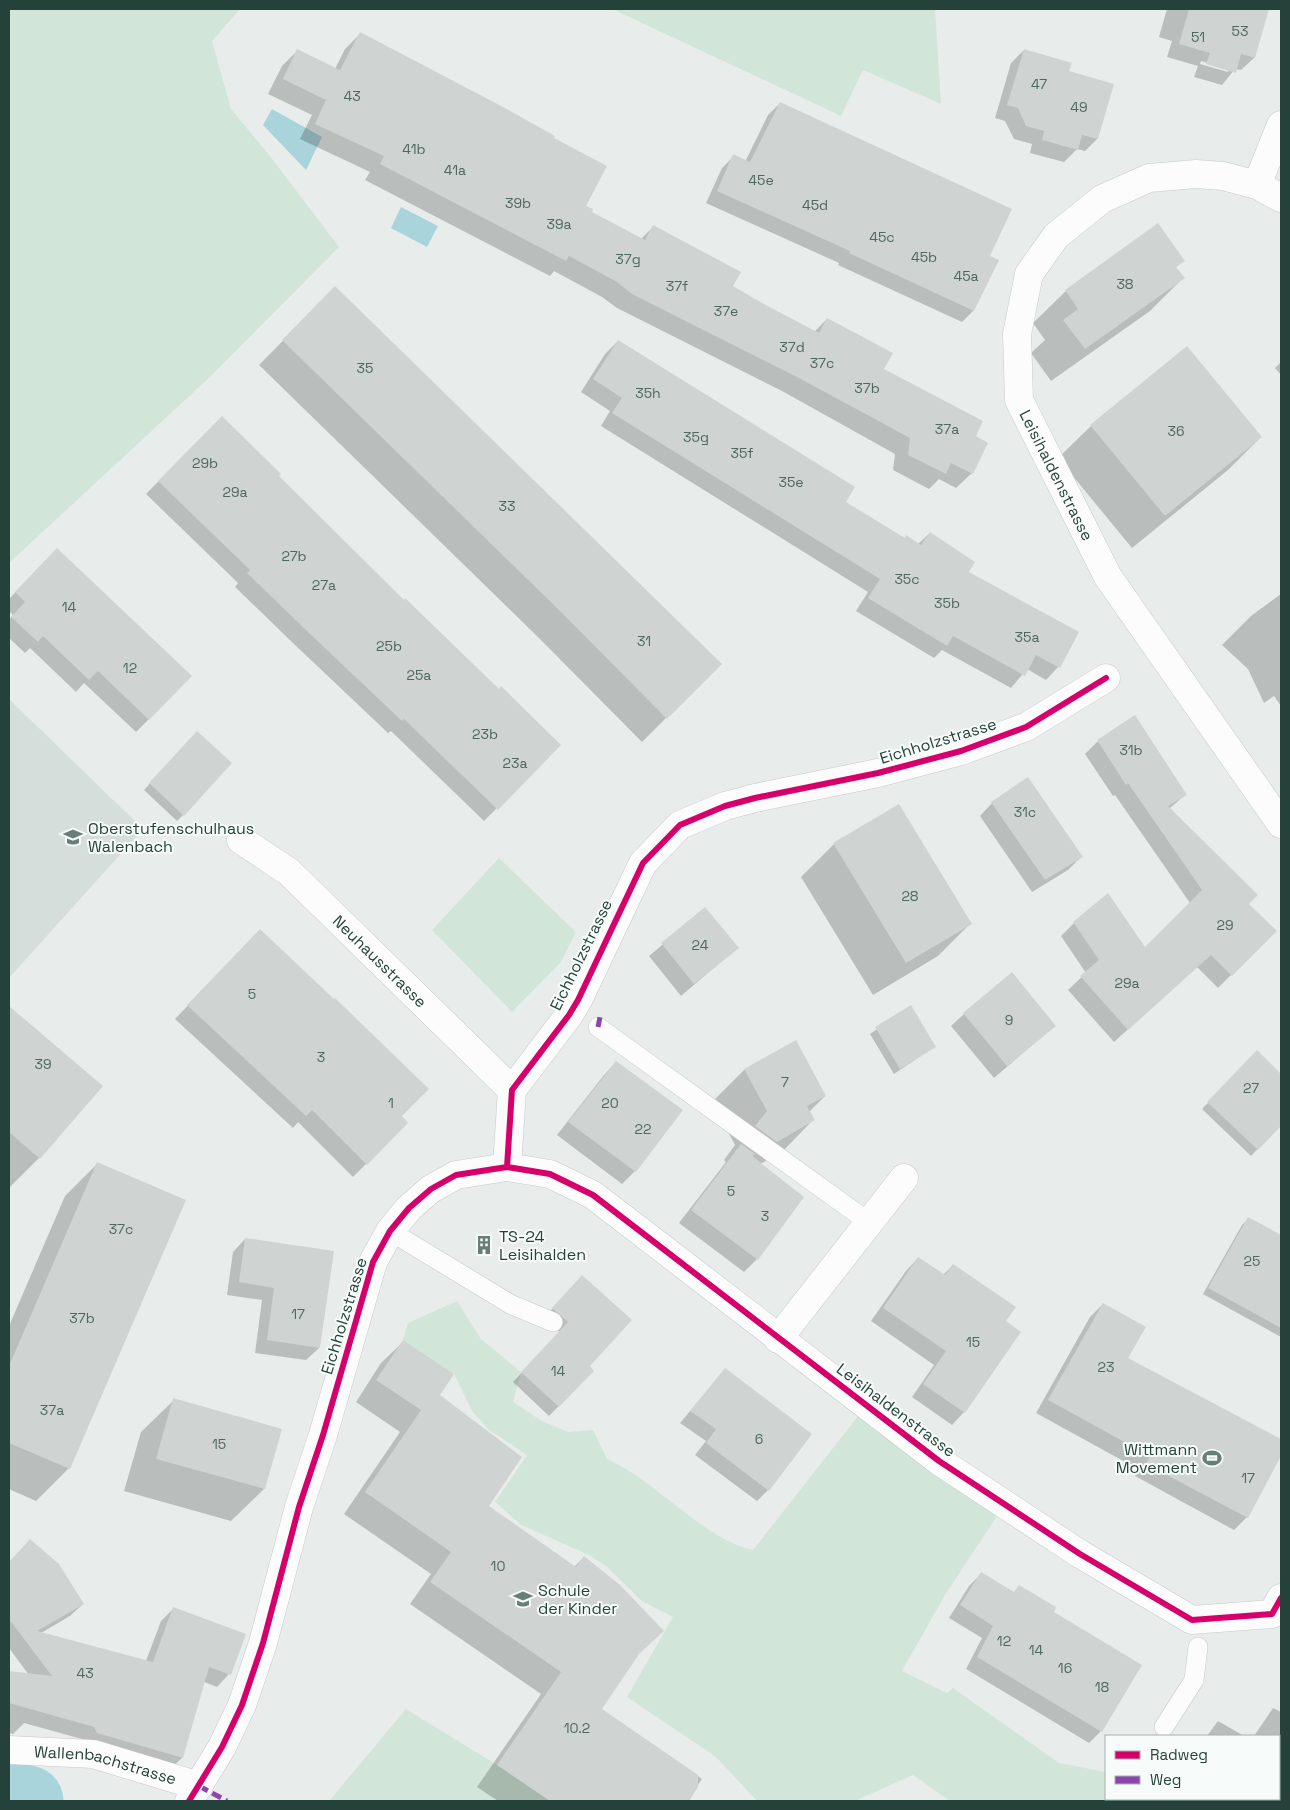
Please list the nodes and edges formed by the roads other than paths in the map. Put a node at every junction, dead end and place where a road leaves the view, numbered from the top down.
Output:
1 (1281, 126) edge
2 (1257, 186) junction
3 (1281, 198) edge
4 (1106, 678) dead end
5 (1281, 824) edge
6 (241, 840) dead end
7 (598, 1027) dead end
8 (512, 1090) junction
9 (507, 1167) junction
10 (904, 1178) dead end
11 (870, 1223) junction
12 (390, 1231) junction
13 (553, 1322) dead end
14 (778, 1339) junction
15 (1278, 1612) edge
16 (1198, 1647) dead end
17 (1164, 1727) dead end
18 (9, 1750) edge
19 (193, 1796) edge

1 - 2 street
2 - 3 street, Leisihaldenstrasse
2 - 5 street, Leisihaldenstrasse
4 - 8 street, Eichholzstrasse
6 - 8 street, Neuhausstrasse
7 - 11 lane
8 - 9 street
9 - 12 street, Eichholzstrasse
9 - 14 street, Leisihaldenstrasse
10 - 11 street
11 - 14 street
12 - 13 lane
12 - 19 street, Eichholzstrasse
14 - 15 street, Leisihaldenstrasse
16 - 17 lane
18 - 19 street, Wallenbachstrasse

